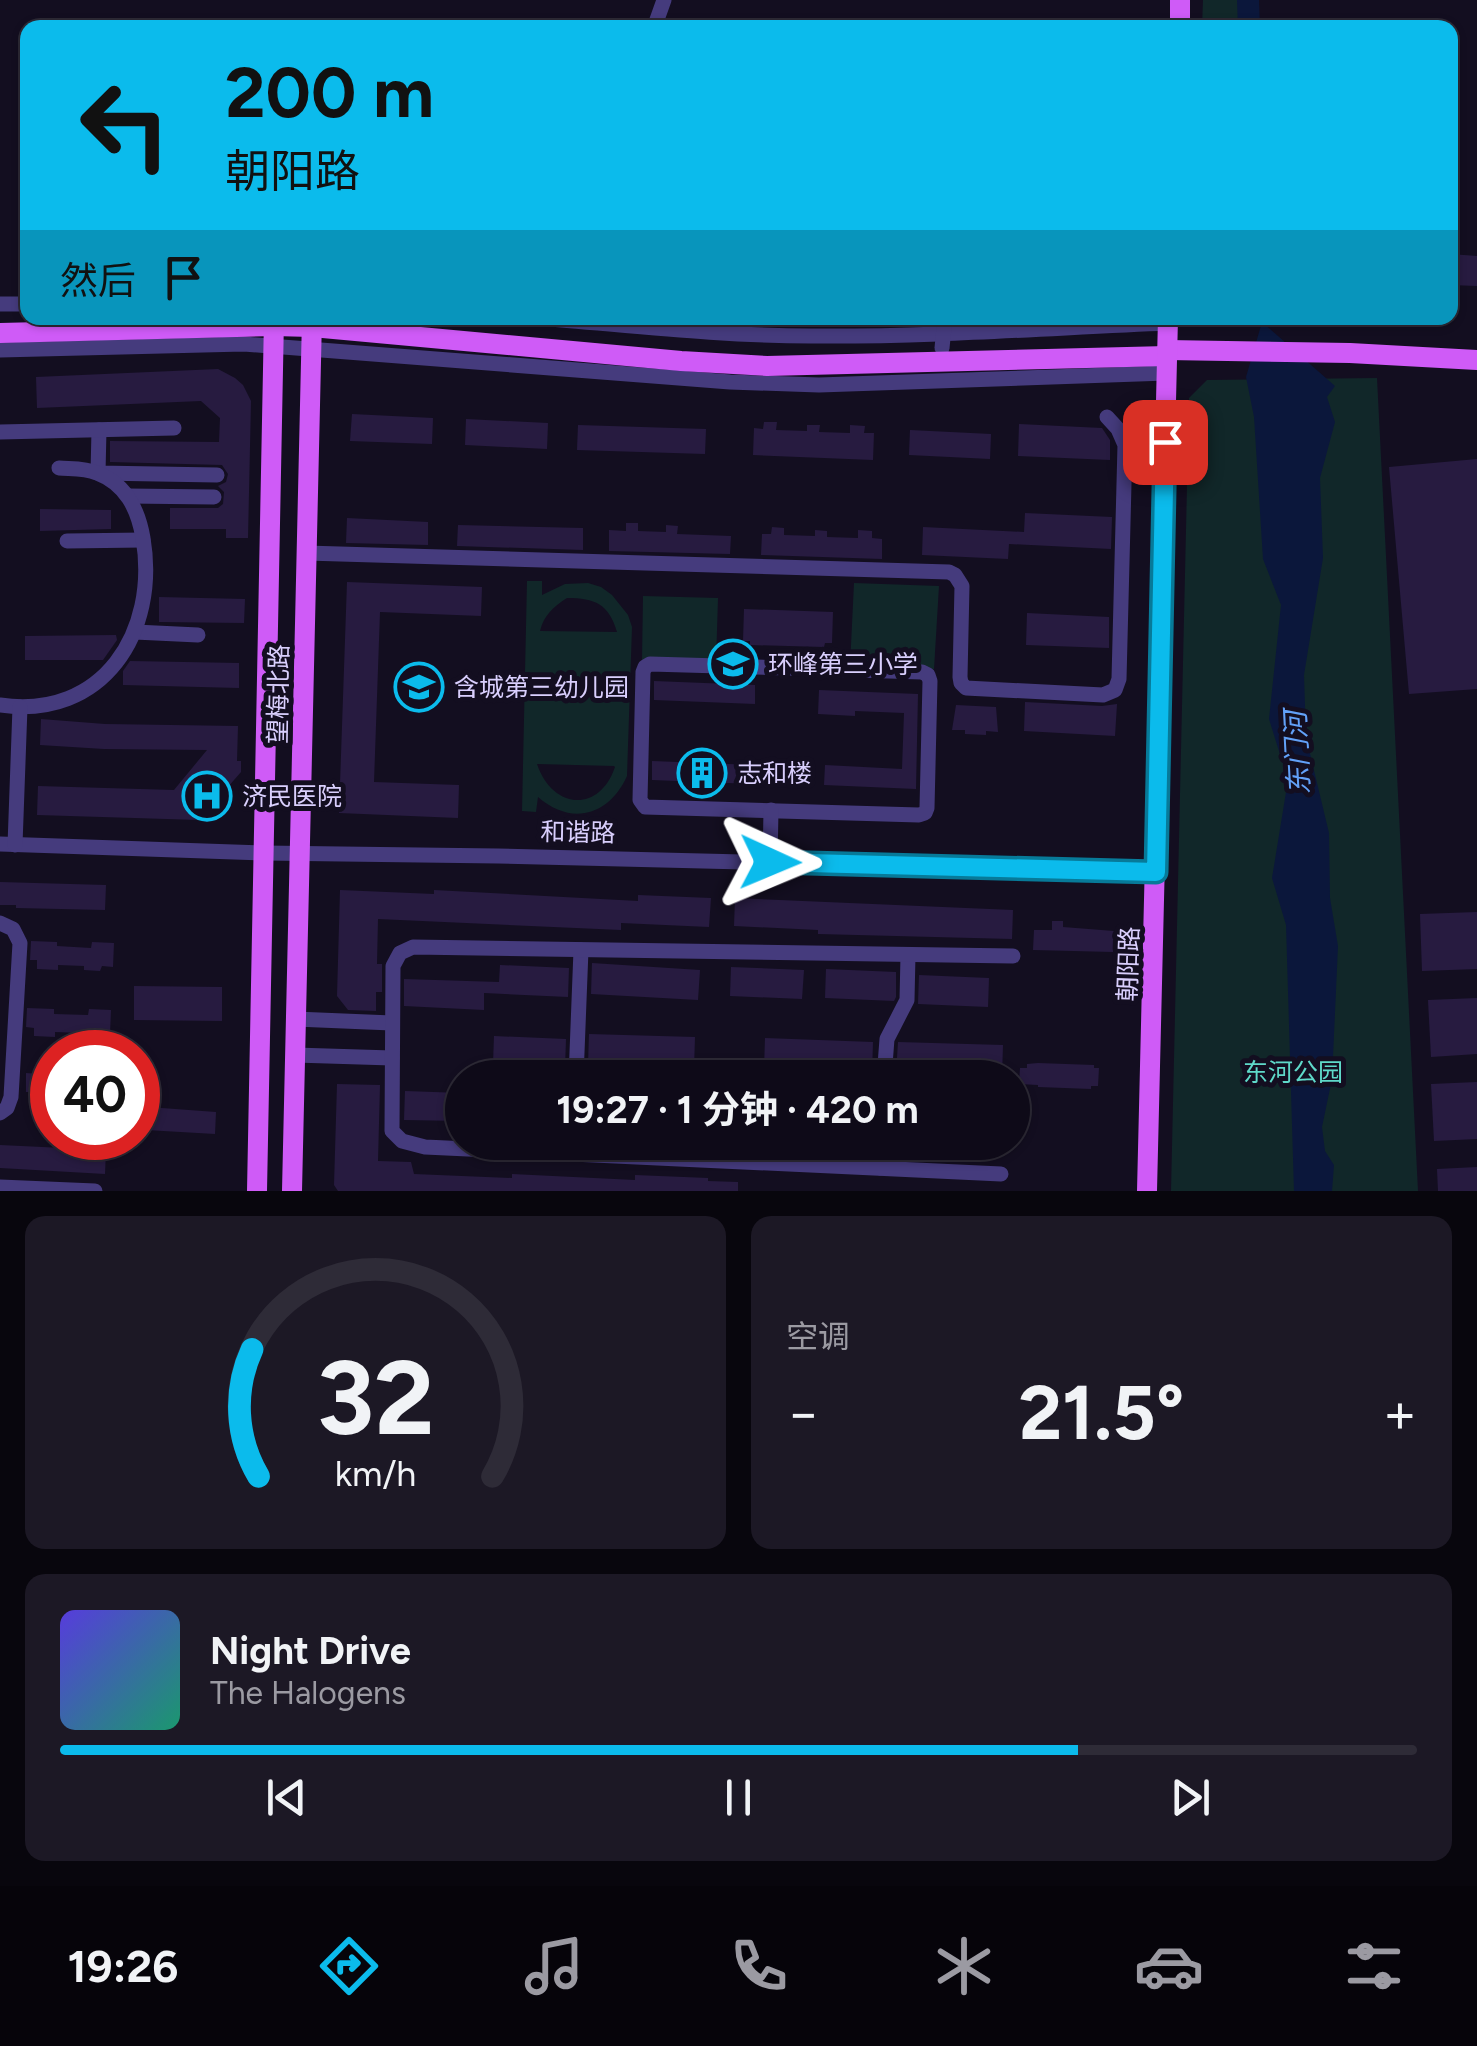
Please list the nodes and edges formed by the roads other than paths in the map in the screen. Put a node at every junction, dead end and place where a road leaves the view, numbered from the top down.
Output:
1 (312, 325) edge
2 (340, 325) edge
3 (429, 325) edge
4 (659, 325) edge
5 (274, 330) edge
6 (0, 333) edge
7 (944, 333) edge
8 (1168, 344) edge
9 (311, 349) junction
10 (0, 350) edge
11 (1477, 360) edge
12 (1107, 417) dead end
13 (174, 428) dead end
14 (99, 430) junction
15 (0, 432) edge
16 (58, 468) dead end
17 (98, 473) junction
18 (217, 475) dead end
19 (128, 496) junction
20 (214, 496) dead end
21 (143, 540) junction
22 (68, 541) dead end
23 (306, 552) junction
24 (135, 632) junction
25 (198, 635) dead end
26 (0, 704) edge
27 (20, 708) junction
28 (771, 810) junction
29 (7, 845) edge
30 (264, 853) junction
31 (299, 854) junction
32 (770, 862) junction
33 (1156, 872) junction
34 (0, 923) edge
35 (581, 950) junction
36 (908, 954) junction
37 (1013, 956) dead end
38 (295, 1019) junction
39 (392, 1023) junction
40 (294, 1055) junction
41 (392, 1058) junction
42 (577, 1060) edge
43 (885, 1060) edge
44 (0, 1113) edge
45 (445, 1148) edge
46 (758, 1160) edge
47 (880, 1160) edge
48 (880, 1168) junction
49 (1001, 1174) dead end
50 (0, 1187) edge
51 (95, 1191) edge
52 (257, 1191) edge
53 (292, 1191) edge
54 (1147, 1191) edge

1 - 9 main road, 望梅北路
2 - 8 main road
3 - 7 main road
4 - 7 street
5 - 6 main road
5 - 9 street
5 - 10 street
5 - 30 main road, 望梅北路
7 - 8 main road
8 - 9 street
8 - 11 main road
8 - 33 main road, 朝阳路
9 - 23 main road, 望梅北路
12 - 23 street
13 - 14 street
14 - 15 street
14 - 17 street
16 - 17 street
17 - 18 street
17 - 19 street
19 - 20 street
19 - 21 street
21 - 22 street
21 - 24 street
23 - 31 main road, 望梅北路
24 - 25 street
24 - 27 street
26 - 27 street
27 - 29 street
28 - 28 street
28 - 32 street
29 - 30 street, 和谐路
30 - 31 street, 和谐路
30 - 52 main road, 望梅北路
31 - 32 street, 和谐路
31 - 38 main road, 望梅北路
32 - 33 street, 和谐路
33 - 54 main road, 朝阳路
34 - 44 street
35 - 36 street
35 - 39 street
35 - 42 street
36 - 37 street
36 - 43 street
38 - 39 street
38 - 40 main road, 望梅北路
39 - 41 street
40 - 41 street
40 - 53 main road, 望梅北路
41 - 45 street
46 - 48 street
47 - 48 street
48 - 49 street
50 - 51 street

